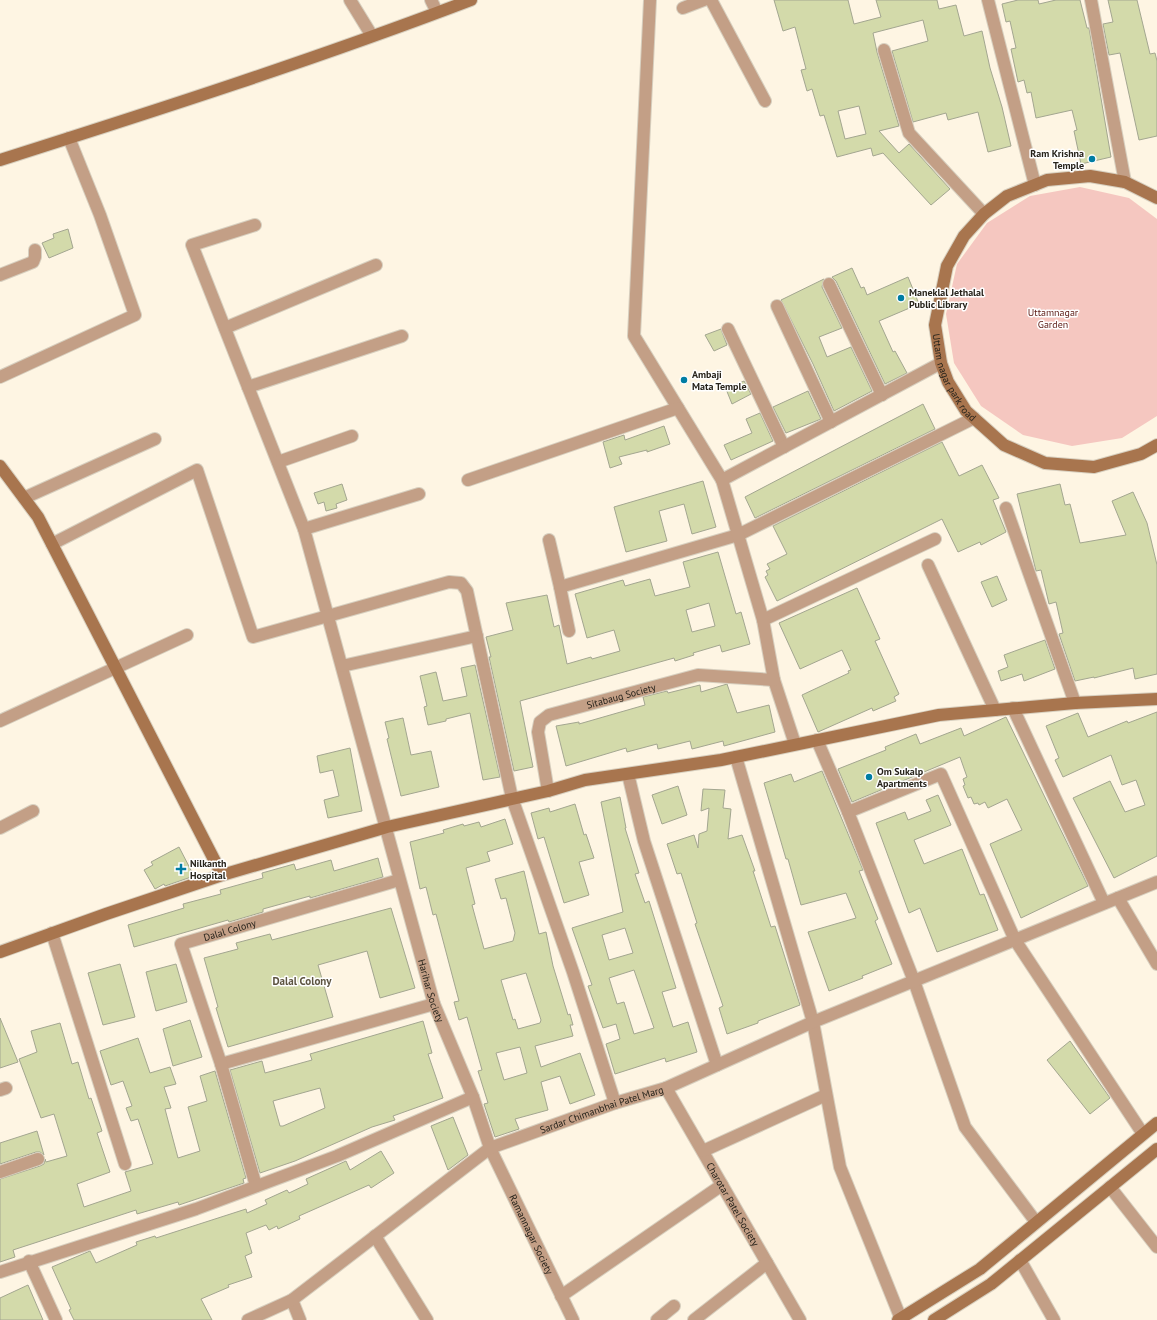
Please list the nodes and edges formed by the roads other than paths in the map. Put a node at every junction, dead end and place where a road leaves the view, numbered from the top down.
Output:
1 (350, 0) edge
2 (449, 0) edge
3 (471, 0) edge
4 (650, 0) edge
5 (704, 0) edge
6 (711, 0) edge
7 (988, 0) edge
8 (1092, 0) edge
9 (432, 3) edge
10 (683, 8) dead end
11 (369, 31) junction
12 (884, 50) dead end
13 (765, 101) dead end
14 (69, 138) junction
15 (0, 154) edge
16 (0, 160) edge
17 (1125, 182) junction
18 (1035, 185) junction
19 (1157, 198) edge
20 (984, 214) junction
21 (255, 225) dead end
22 (35, 250) dead end
23 (376, 265) dead end
24 (0, 275) edge
25 (829, 284) dead end
26 (777, 306) dead end
27 (225, 328) junction
28 (728, 329) dead end
29 (402, 336) dead end
30 (941, 363) junction
31 (0, 377) edge
32 (248, 388) junction
33 (882, 395) junction
34 (678, 408) junction
35 (974, 418) junction
36 (831, 422) junction
37 (352, 436) dead end
38 (155, 439) dead end
39 (1157, 445) edge
40 (784, 447) junction
41 (278, 462) junction
42 (0, 466) edge
43 (468, 480) dead end
44 (722, 480) junction
45 (419, 494) dead end
46 (24, 498) junction
47 (1006, 508) dead end
48 (304, 529) junction
49 (738, 535) junction
50 (935, 539) dead end
51 (549, 540) dead end
52 (52, 544) junction
53 (928, 565) dead end
54 (560, 587) junction
55 (328, 615) junction
56 (763, 620) junction
57 (569, 631) dead end
58 (187, 635) dead end
59 (477, 636) junction
60 (342, 666) junction
61 (115, 667) junction
62 (774, 680) junction
63 (1157, 699) edge
64 (1075, 703) junction
65 (1013, 708) junction
66 (995, 710) junction
67 (0, 721) edge
68 (817, 740) junction
69 (795, 744) junction
70 (736, 756) junction
71 (628, 774) junction
72 (548, 791) junction
73 (512, 798) junction
74 (33, 811) dead end
75 (848, 812) junction
76 (387, 827) junction
77 (0, 828) edge
78 (222, 875) junction
79 (399, 880) junction
80 (1157, 882) edge
81 (1118, 898) junction
82 (1104, 903) junction
83 (52, 933) junction
84 (1015, 940) junction
85 (0, 952) edge
86 (1157, 964) edge
87 (914, 981) junction
88 (434, 1004) junction
89 (813, 1022) junction
90 (221, 1064) junction
91 (717, 1065) junction
92 (690, 1077) junction
93 (666, 1088) junction
94 (826, 1095) junction
95 (473, 1097) junction
96 (620, 1102) junction
97 (1157, 1123) edge
98 (1143, 1134) junction
99 (490, 1148) junction
100 (1157, 1149) edge
101 (702, 1151) junction
102 (38, 1159) dead end
103 (125, 1164) dead end
104 (0, 1172) edge
105 (722, 1185) junction
106 (256, 1186) junction
107 (1110, 1187) junction
108 (1036, 1222) junction
109 (375, 1236) junction
110 (1157, 1247) edge
111 (1020, 1260) junction
112 (29, 1261) junction
113 (767, 1263) junction
114 (0, 1272) edge
115 (561, 1296) junction
116 (292, 1300) junction
117 (674, 1306) dead end
118 (899, 1319) edge
119 (56, 1320) edge
120 (248, 1320) edge
121 (300, 1320) edge
122 (427, 1320) edge
123 (573, 1320) edge
124 (657, 1320) edge
125 (694, 1320) edge
126 (800, 1320) edge
127 (934, 1320) edge
128 (1054, 1320) edge

1 - 11 street
2 - 9 street
3 - 14 street
4 - 34 street
5 - 10 street
6 - 13 street
7 - 18 street
8 - 17 street
9 - 11 street
11 - 15 street
12 - 20 street
14 - 16 street
14 - 31 street
17 - 18 street, Uttam nagar park road
17 - 19 street, Uttam nagar park road
18 - 20 street, Uttam nagar park road
20 - 30 street, Uttam nagar park road
21 - 27 street, Harihar Society
22 - 24 street
23 - 27 street
25 - 33 street
26 - 36 street
27 - 32 street, Harihar Society
28 - 40 street
29 - 32 street
30 - 33 street
30 - 35 street, Uttam nagar park road
32 - 41 street, Harihar Society
33 - 36 street
34 - 43 street
34 - 44 street
35 - 39 street, Uttam nagar park road
35 - 49 street
36 - 40 street
37 - 41 street
38 - 46 street
40 - 44 street
41 - 48 street, Harihar Society
42 - 46 street
44 - 49 street
45 - 48 street
46 - 52 street
47 - 64 street
48 - 55 street, Harihar Society
49 - 54 street
49 - 56 street
50 - 56 street
51 - 54 street
52 - 55 street
52 - 61 street
53 - 66 street
54 - 57 street
55 - 59 street
55 - 60 street, Harihar Society
56 - 62 street
58 - 61 street
59 - 60 street
59 - 73 street
60 - 76 street, Harihar Society
61 - 67 street
61 - 78 street
62 - 69 street
62 - 72 street, Sitabaug Society
63 - 64 street
64 - 65 street
65 - 66 street
65 - 82 street
66 - 68 street
68 - 69 street
68 - 75 street
69 - 70 street
70 - 71 street
70 - 89 street
71 - 72 street
71 - 91 street
72 - 73 street
73 - 76 street
73 - 96 street
74 - 77 street
75 - 84 street
75 - 87 street
76 - 78 street
76 - 79 street, Harihar Society
78 - 83 street
79 - 88 street, Harihar Society
79 - 90 street, Dalal Colony
80 - 81 street
81 - 82 street
81 - 86 street
82 - 84 street
83 - 85 street
83 - 103 street
84 - 87 street
84 - 98 street
87 - 89 street
87 - 108 street
88 - 90 street
88 - 95 street, Harihar Society
89 - 91 street
89 - 94 street
90 - 106 street
91 - 92 street
92 - 93 street
92 - 96 street, Sardar Chimanbhai Patel Marg
93 - 96 street
93 - 101 street, Charotar Patel Society
94 - 101 street
94 - 118 street
95 - 99 street, Harihar Society
95 - 106 street
96 - 99 street, Sardar Chimanbhai Patel Marg
97 - 98 street
98 - 108 street
99 - 109 street, Sardar Chimanbhai Patel Marg
99 - 115 street, Ramannagar Society
100 - 107 street
101 - 105 street, Charotar Patel Society
102 - 104 street
105 - 113 street, Charotar Patel Society
105 - 115 street
106 - 112 street
107 - 110 street
107 - 111 street
108 - 118 street
109 - 116 street, Sardar Chimanbhai Patel Marg
109 - 122 street
111 - 127 street
111 - 128 street
112 - 114 street
112 - 119 street
113 - 125 street
113 - 126 street, Charotar Patel Society
115 - 123 street, Ramannagar Society
116 - 120 street, Sardar Chimanbhai Patel Marg
116 - 121 street
117 - 124 street

